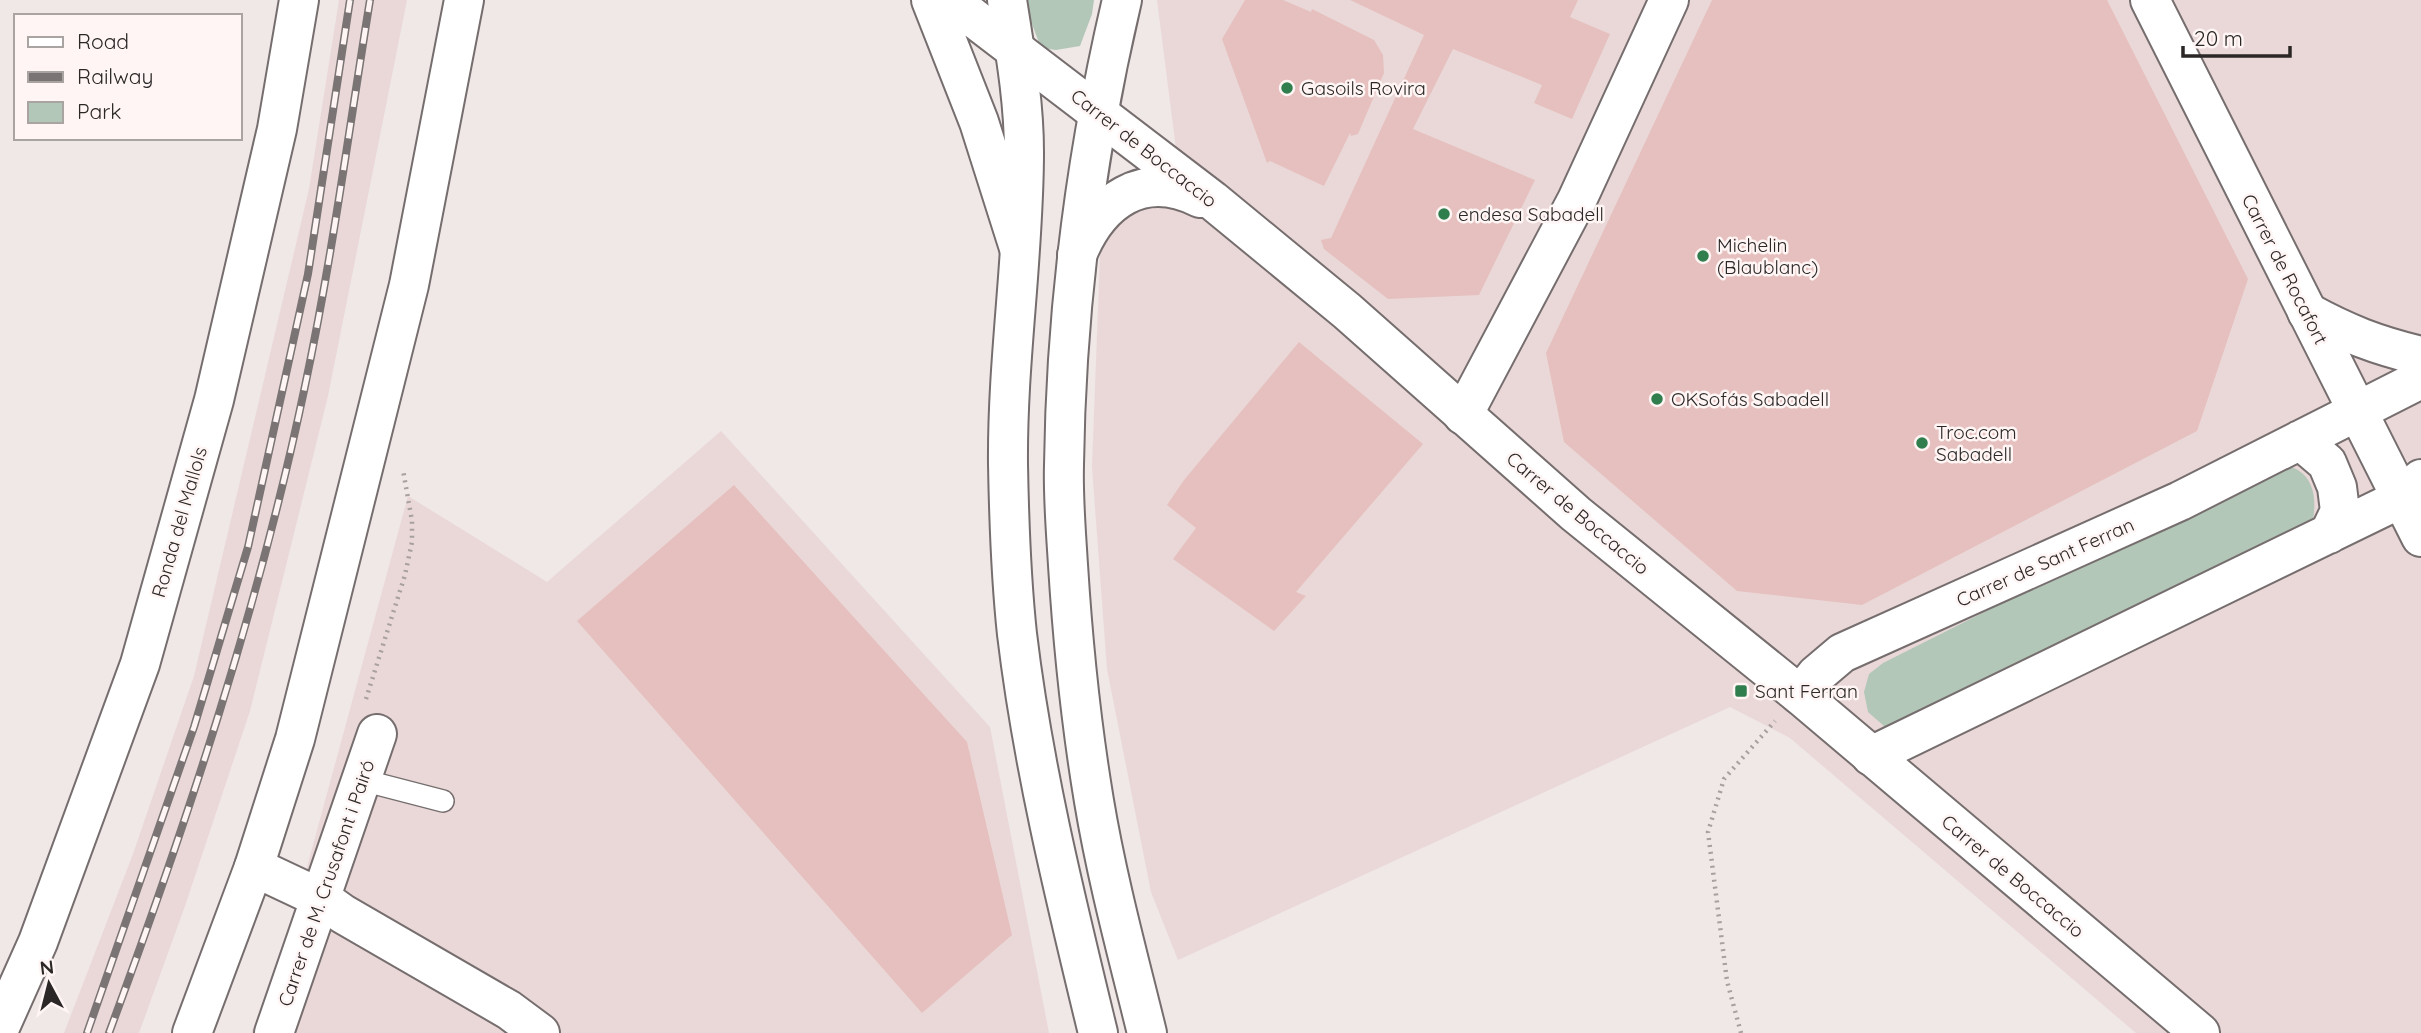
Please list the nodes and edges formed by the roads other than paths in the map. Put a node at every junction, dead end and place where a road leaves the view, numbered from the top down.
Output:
1 (299, 0) edge
2 (464, 0) edge
3 (931, 0) edge
4 (950, 0) edge
5 (1007, 0) edge
6 (1122, 0) edge
7 (1669, 0) edge
8 (2150, 0) edge
9 (1015, 49) junction
10 (1097, 110) junction
11 (1224, 209) junction
12 (1019, 250) junction
13 (1077, 255) junction
14 (2307, 312) junction
15 (2421, 356) edge
16 (2421, 379) edge
17 (2357, 412) junction
18 (1463, 415) junction
19 (2300, 440) junction
20 (2411, 489) edge
21 (2329, 534) junction
22 (2421, 537) edge
23 (1800, 695) junction
24 (371, 719) road end
25 (1871, 756) junction
26 (362, 780) junction
27 (443, 801) dead end
28 (254, 867) junction
29 (322, 899) junction
30 (0, 1027) edge
31 (192, 1033) edge
32 (274, 1033) edge
33 (540, 1033) edge
34 (1098, 1033) edge
35 (1147, 1033) edge
36 (2200, 1033) edge

1 - 30 main road, Ronda del Mallols
2 - 28 main road
3 - 12 main road
4 - 9 main road, Carrer de Boccaccio
5 - 9 main road
6 - 10 main road
7 - 18 main road
8 - 14 main road, Carrer de Rocafort
9 - 10 main road, Carrer de Boccaccio
9 - 12 main road
10 - 11 main road, Carrer de Boccaccio
10 - 13 main road
11 - 13 main road
11 - 18 main road, Carrer de Boccaccio
12 - 34 main road
13 - 35 main road
14 - 15 main road
14 - 17 main road, Carrer de Rocafort
16 - 17 main road, Carrer de Sant Ferran
17 - 19 main road, Carrer de Sant Ferran
17 - 20 main road, Carrer de Rocafort
18 - 23 main road, Carrer de Boccaccio
19 - 21 main road
19 - 23 main road, Carrer de Sant Ferran
20 - 21 main road
20 - 22 main road, Carrer de Rocafort
21 - 25 main road
23 - 25 main road, Carrer de Boccaccio
24 - 26 main road, Carrer de M. Crusafont i Pairó
25 - 36 main road, Carrer de Boccaccio
26 - 27 lane
26 - 29 main road, Carrer de M. Crusafont i Pairó
28 - 29 main road
28 - 31 main road
29 - 32 main road, Carrer de M. Crusafont i Pairó
29 - 33 main road

